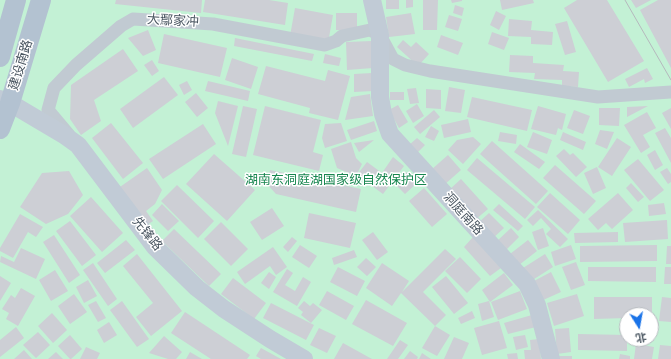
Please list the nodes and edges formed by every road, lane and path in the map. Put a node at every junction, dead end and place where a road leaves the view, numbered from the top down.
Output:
1 (16, 0) edge
2 (41, 0) edge
3 (372, 0) edge
4 (380, 35) junction
5 (0, 57) edge
6 (671, 92) edge
7 (5, 101) edge
8 (0, 130) edge
9 (78, 145) junction
10 (304, 359) edge
11 (551, 359) edge

1 - 5 main road, 建设南路
2 - 7 main road, 建设南路
3 - 4 main road, 洞庭南路
4 - 6 street
4 - 9 street, 大鄢家冲
4 - 11 main road, 洞庭南路
7 - 8 main road, 建设南路
7 - 9 main road, 先锋路
9 - 10 main road, 先锋路

